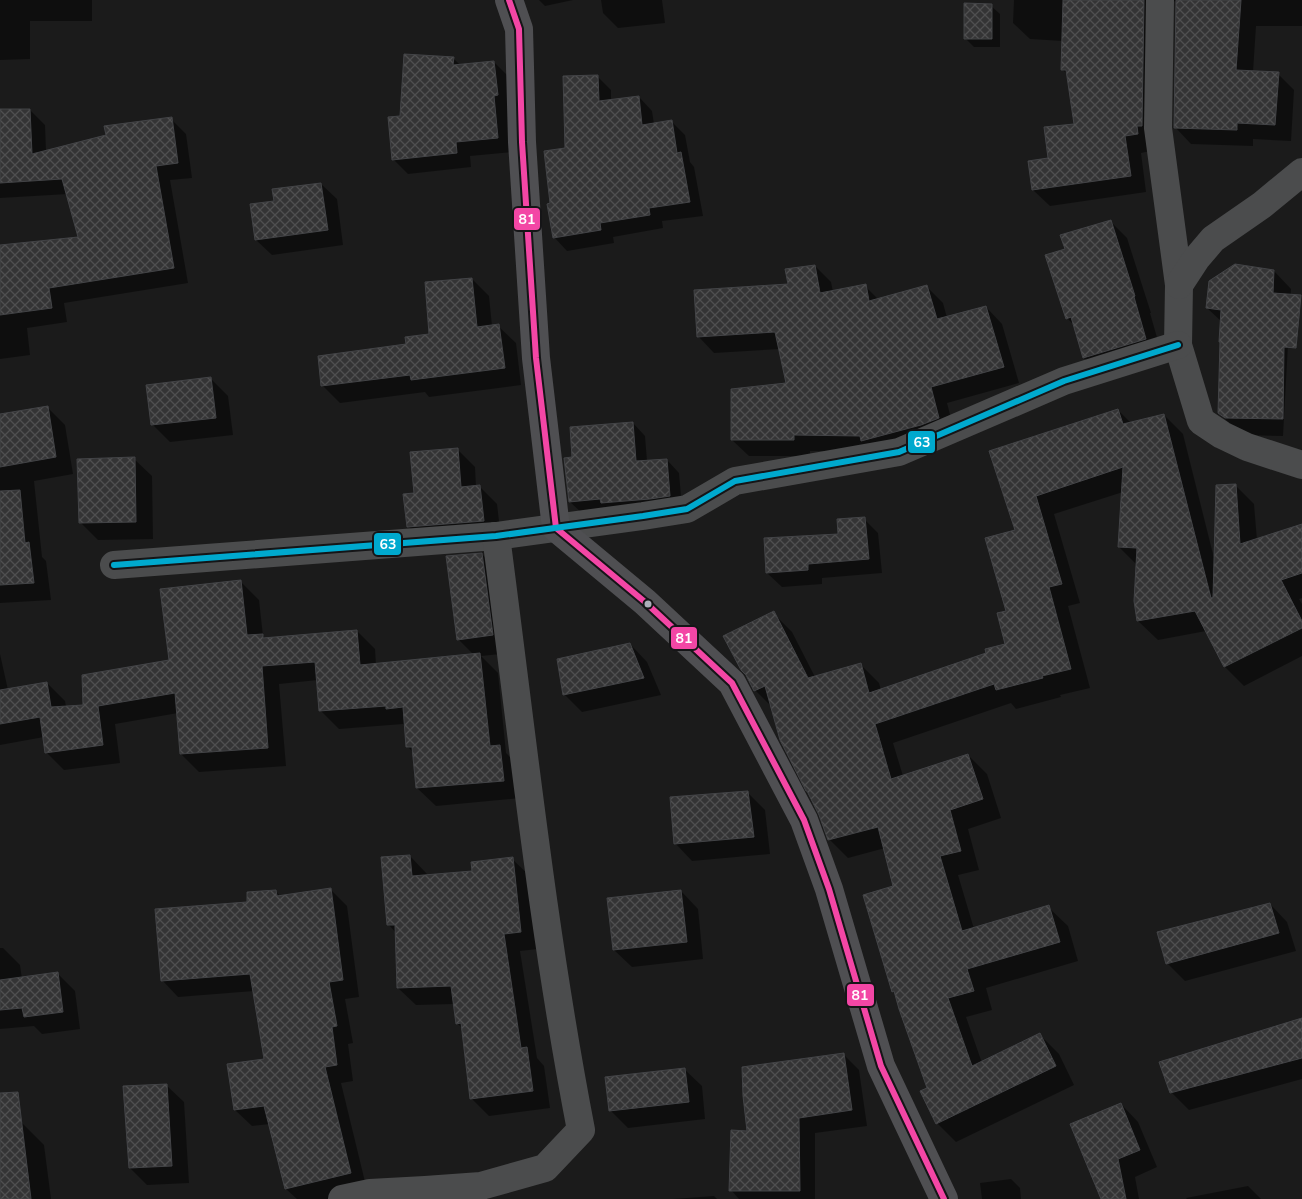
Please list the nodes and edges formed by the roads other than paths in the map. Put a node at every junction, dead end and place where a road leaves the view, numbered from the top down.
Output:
1 (510, 0) edge
2 (1160, 0) edge
3 (1302, 172) edge
4 (1179, 285) junction
5 (1178, 345) junction
6 (1302, 465) edge
7 (556, 528) junction
8 (496, 536) junction
9 (114, 565) dead end
10 (342, 1199) edge
11 (944, 1199) edge

1 - 7 main road
2 - 4 street
3 - 4 street
4 - 5 street
5 - 6 street
5 - 7 street
7 - 8 street
7 - 11 main road
8 - 9 street
8 - 10 street

